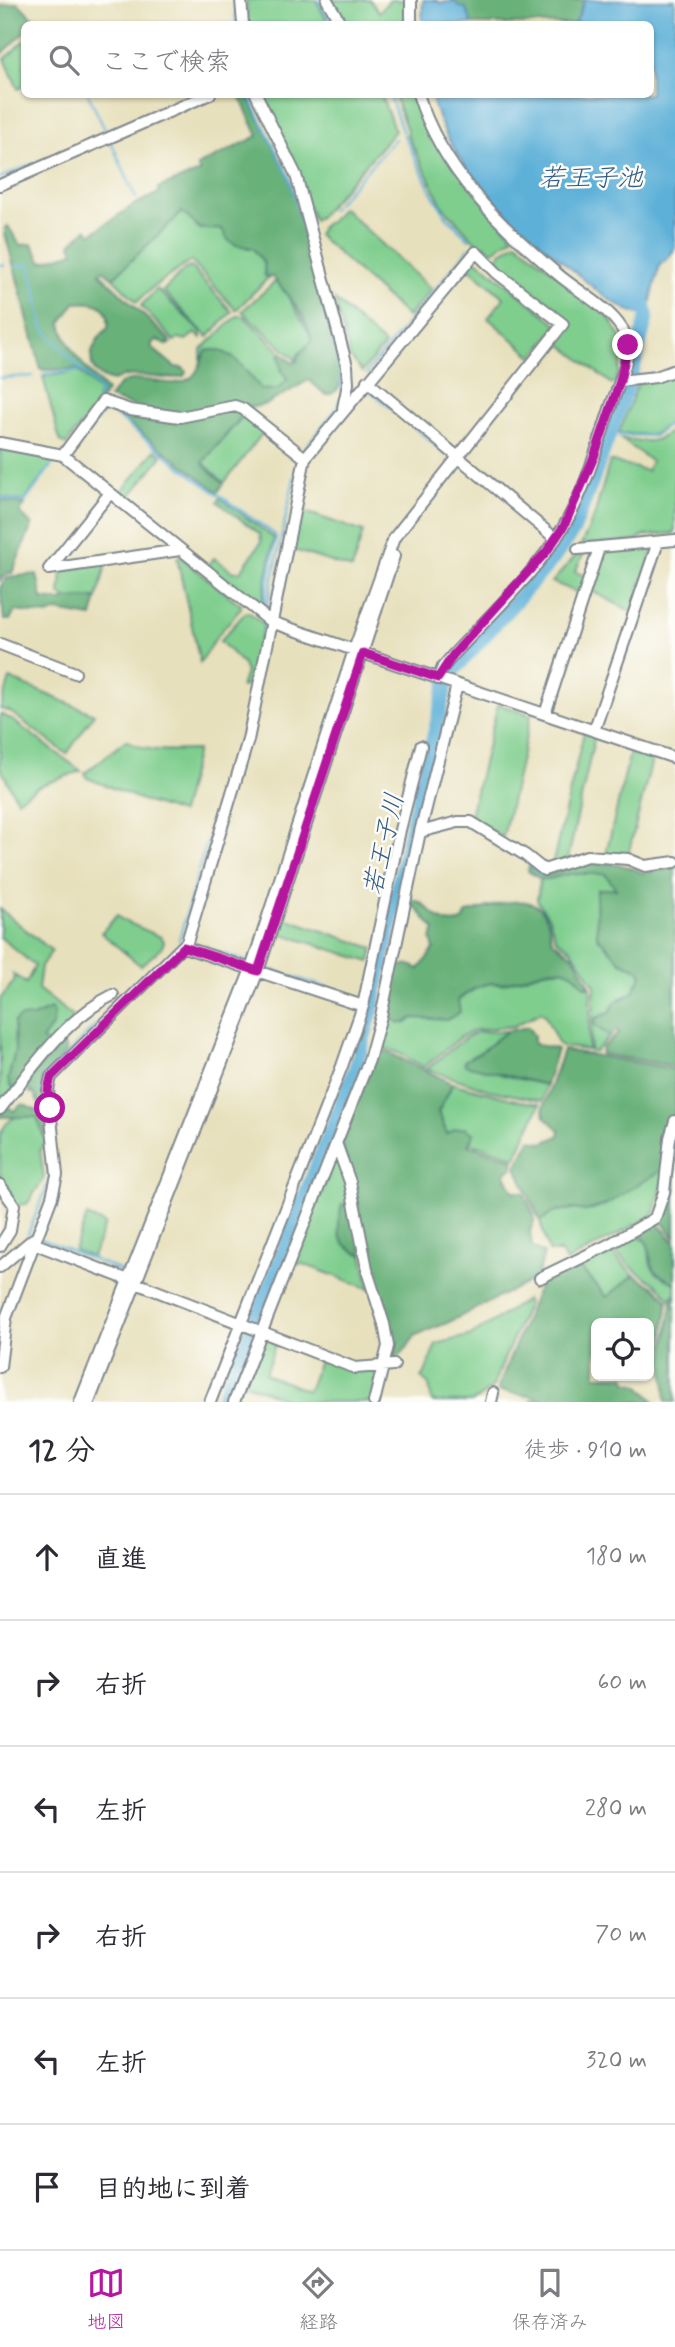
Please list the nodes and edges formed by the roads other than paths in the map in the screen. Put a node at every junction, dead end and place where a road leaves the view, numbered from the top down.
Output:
1 (241, 0) edge
2 (327, 0) edge
3 (411, 0) edge
4 (243, 21) edge
5 (339, 21) edge
6 (411, 21) edge
7 (201, 98) edge
8 (258, 98) edge
9 (420, 98) edge
10 (0, 185) edge
11 (675, 370) edge
12 (620, 381) junction
13 (367, 382) junction
14 (343, 411) junction
15 (0, 443) edge
16 (63, 455) junction
17 (306, 458) junction
18 (459, 458) junction
19 (110, 493) junction
20 (555, 538) junction
21 (675, 540) edge
22 (658, 541) junction
23 (599, 548) junction
24 (180, 550) junction
25 (578, 550) dead end
26 (271, 622) junction
27 (0, 645) edge
28 (358, 652) junction
29 (75, 673) dead end
30 (439, 679) junction
31 (456, 685) junction
32 (545, 715) junction
33 (594, 730) junction
34 (421, 746) dead end
35 (675, 758) edge
36 (420, 832) junction
37 (675, 862) edge
38 (184, 947) junction
39 (254, 970) junction
40 (113, 995) dead end
41 (362, 1006) junction
42 (0, 1109) edge
43 (675, 1121) edge
44 (336, 1143) junction
45 (0, 1185) edge
46 (34, 1240) junction
47 (0, 1248) edge
48 (4, 1264) edge
49 (540, 1278) dead end
50 (132, 1281) junction
51 (241, 1324) junction
52 (263, 1333) junction
53 (389, 1365) junction
54 (0, 1367) edge
55 (80, 1402) edge
56 (89, 1402) edge
57 (210, 1402) edge
58 (234, 1402) edge
59 (374, 1402) edge

1 - 4 street
2 - 5 street
3 - 6 street
7 - 10 street
8 - 14 street
9 - 12 street
11 - 12 street
12 - 20 street
13 - 14 street
13 - 18 street
13 - 18 street
14 - 17 street
15 - 16 street
16 - 17 street
16 - 19 street
17 - 26 street
18 - 20 street
18 - 28 street
19 - 24 street
19 - 24 street
20 - 30 street
21 - 22 street
22 - 23 street
22 - 33 street
23 - 25 street
23 - 32 street
24 - 26 street
26 - 28 street
26 - 38 street
27 - 29 street
28 - 30 street
28 - 39 street
30 - 31 street
31 - 32 street
31 - 36 street
32 - 33 street
33 - 35 street
34 - 41 street
36 - 37 street
36 - 44 street
38 - 39 street
38 - 46 street
39 - 41 street
39 - 50 street
40 - 42 street
41 - 51 street
43 - 49 street
44 - 52 street
44 - 53 street
45 - 47 street
46 - 48 street
46 - 50 street
46 - 54 street
47 - 48 street
50 - 51 street
50 - 55 street
50 - 56 street
51 - 52 street
51 - 57 street
52 - 53 street
52 - 58 street
53 - 59 street

